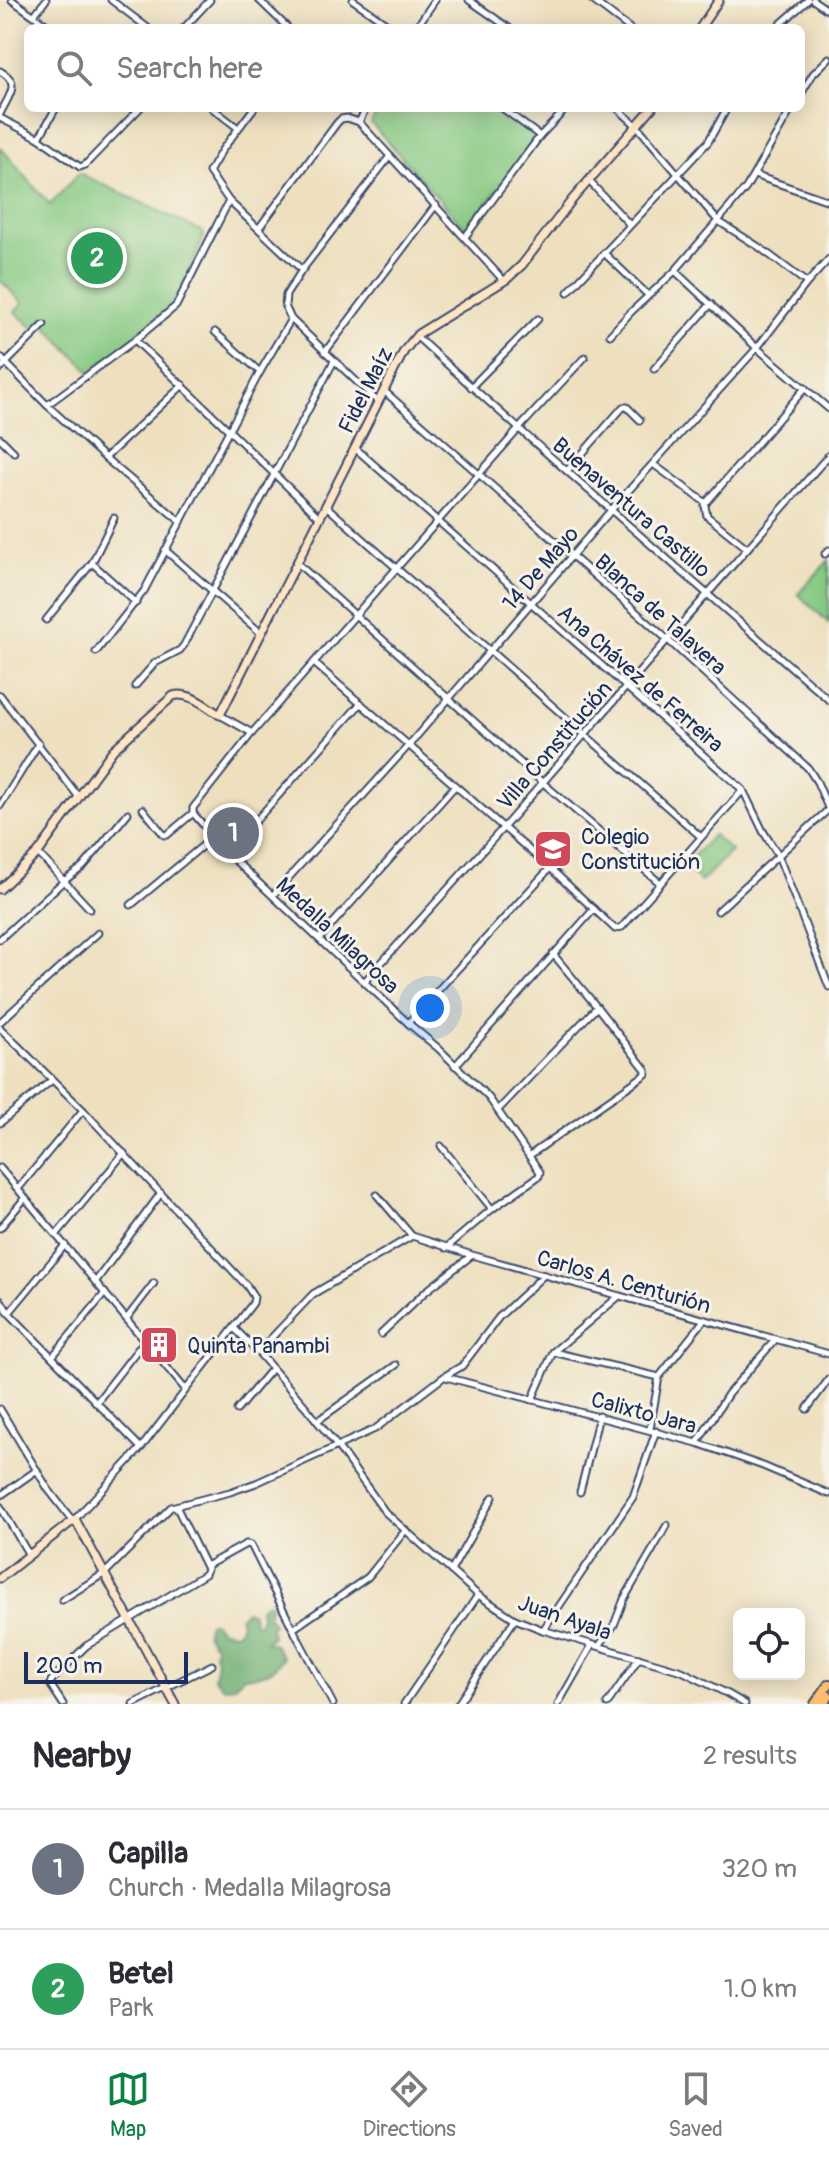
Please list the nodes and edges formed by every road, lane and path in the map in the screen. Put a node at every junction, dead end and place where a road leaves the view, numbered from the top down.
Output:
1 (12, 0) edge
2 (46, 0) edge
3 (111, 0) edge
4 (125, 0) edge
5 (210, 0) edge
6 (259, 0) edge
7 (353, 0) edge
8 (435, 0) edge
9 (469, 0) edge
10 (592, 0) edge
11 (719, 0) edge
12 (810, 0) edge
13 (119, 6) junction
14 (829, 11) edge
15 (34, 15) junction
16 (46, 24) edge
17 (143, 24) edge
18 (188, 24) edge
19 (284, 24) edge
20 (387, 24) edge
21 (419, 24) edge
22 (503, 24) edge
23 (624, 24) edge
24 (703, 24) edge
25 (781, 24) edge
26 (829, 58) edge
27 (0, 71) edge
28 (805, 87) edge
29 (54, 112) edge
30 (136, 112) edge
31 (217, 112) edge
32 (251, 112) edge
33 (364, 112) edge
34 (507, 112) edge
35 (563, 112) edge
36 (621, 112) edge
37 (649, 112) edge
38 (725, 112) edge
39 (789, 112) edge
40 (0, 116) edge
41 (359, 122) junction
42 (637, 126) junction
43 (238, 128) junction
44 (540, 136) junction
45 (39, 138) junction
46 (390, 156) junction
47 (678, 173) junction
48 (754, 175) junction
49 (589, 181) junction
50 (229, 201) junction
51 (829, 201) edge
52 (436, 205) junction
53 (718, 221) junction
54 (630, 225) junction
55 (259, 228) junction
56 (465, 237) junction
57 (604, 253) junction
58 (829, 259) edge
59 (302, 270) junction
60 (675, 271) junction
61 (504, 281) junction
62 (807, 283) junction
63 (568, 292) dead end
64 (648, 295) junction
65 (711, 304) junction
66 (291, 319) junction
67 (538, 319) dead end
68 (44, 325) dead end
69 (215, 332) dead end
70 (610, 335) dead end
71 (416, 336) junction
72 (135, 340) junction
73 (757, 348) junction
74 (325, 352) junction
75 (0, 357) edge
76 (585, 357) dead end
77 (334, 361) junction
78 (6, 363) junction
79 (0, 369) edge
80 (654, 369) dead end
81 (260, 372) junction
82 (183, 385) junction
83 (471, 387) junction
84 (805, 388) junction
85 (384, 391) junction
86 (378, 402) junction
87 (47, 405) junction
88 (829, 409) edge
89 (640, 420) dead end
90 (518, 429) junction
91 (228, 432) junction
92 (0, 438) edge
93 (355, 448) junction
94 (14, 452) dead end
95 (829, 455) edge
96 (105, 458) junction
97 (653, 464) junction
98 (567, 471) junction
99 (479, 475) junction
100 (274, 476) junction
101 (706, 503) junction
102 (326, 506) junction
103 (612, 509) junction
104 (114, 518) dead end
105 (320, 518) junction
106 (439, 520) junction
107 (181, 522) junction
108 (747, 549) junction
109 (165, 550) junction
110 (571, 556) junction
111 (92, 563) junction
112 (297, 563) junction
113 (397, 569) junction
114 (213, 591) junction
115 (709, 594) junction
116 (136, 603) junction
117 (531, 603) junction
118 (356, 615) junction
119 (46, 620) dead end
120 (261, 633) junction
121 (668, 640) junction
122 (490, 650) junction
123 (96, 652) dead end
124 (314, 663) junction
125 (135, 686) dead end
126 (626, 687) junction
127 (0, 695) edge
128 (449, 697) junction
129 (829, 700) edge
130 (361, 703) junction
131 (220, 715) junction
132 (252, 733) junction
133 (585, 733) junction
134 (39, 743) junction
135 (409, 745) junction
136 (542, 782) junction
137 (455, 786) junction
138 (743, 790) junction
139 (78, 796) junction
140 (0, 806) edge
141 (143, 809) dead end
142 (829, 809) edge
143 (193, 810) junction
144 (128, 813) dead end
145 (503, 828) junction
146 (701, 837) junction
147 (212, 838) junction
148 (38, 853) junction
149 (227, 853) junction
150 (778, 855) junction
151 (550, 868) junction
152 (65, 880) junction
153 (660, 883) junction
154 (0, 889) edge
155 (273, 895) junction
156 (131, 905) dead end
157 (90, 909) dead end
158 (594, 909) junction
159 (718, 911) dead end
160 (98, 933) dead end
161 (0, 939) edge
162 (319, 939) junction
163 (553, 954) junction
164 (364, 982) junction
165 (829, 987) edge
166 (597, 1007) junction
167 (408, 1023) junction
168 (0, 1025) edge
169 (455, 1066) junction
170 (52, 1080) junction
171 (83, 1110) junction
172 (498, 1111) junction
173 (0, 1123) edge
174 (441, 1146) dead end
175 (124, 1153) junction
176 (530, 1155) junction
177 (0, 1168) edge
178 (18, 1189) junction
179 (161, 1193) junction
180 (377, 1195) dead end
181 (25, 1198) junction
182 (492, 1209) junction
183 (0, 1228) edge
184 (57, 1234) junction
185 (412, 1236) junction
186 (65, 1245) junction
187 (446, 1248) junction
188 (472, 1255) junction
189 (544, 1275) junction
190 (96, 1281) junction
191 (154, 1283) dead end
192 (105, 1293) junction
193 (619, 1296) junction
194 (0, 1299) edge
195 (9, 1313) junction
196 (127, 1318) junction
197 (704, 1320) junction
198 (234, 1328) junction
199 (381, 1334) dead end
200 (145, 1340) junction
201 (775, 1340) junction
202 (258, 1352) junction
203 (553, 1352) junction
204 (829, 1354) edge
205 (52, 1357) junction
206 (396, 1365) dead end
207 (272, 1368) junction
208 (445, 1376) junction
209 (659, 1377) junction
210 (829, 1379) edge
211 (185, 1389) junction
212 (532, 1400) junction
213 (96, 1403) junction
214 (0, 1409) edge
215 (807, 1409) dead end
216 (237, 1410) dead end
217 (599, 1416) junction
218 (317, 1421) junction
219 (653, 1430) junction
220 (697, 1443) junction
221 (338, 1447) junction
222 (141, 1448) junction
223 (37, 1470) junction
224 (580, 1492) dead end
225 (829, 1494) edge
226 (0, 1496) edge
227 (493, 1497) dead end
228 (0, 1506) edge
229 (176, 1506) junction
230 (73, 1520) junction
231 (667, 1525) dead end
232 (405, 1531) junction
233 (29, 1555) junction
234 (205, 1566) junction
235 (451, 1571) junction
236 (105, 1573) junction
237 (0, 1578) edge
238 (478, 1595) junction
239 (62, 1600) dead end
240 (515, 1619) junction
241 (129, 1621) junction
242 (293, 1629) junction
243 (543, 1630) junction
244 (596, 1646) junction
245 (639, 1658) junction
246 (212, 1665) dead end
247 (829, 1684) edge
248 (166, 1688) junction
249 (829, 1696) edge
250 (63, 1704) edge
251 (133, 1704) edge
252 (175, 1704) edge
253 (333, 1704) edge
254 (404, 1704) edge
255 (458, 1704) edge
256 (558, 1704) edge
257 (607, 1704) edge
258 (745, 1704) edge
259 (815, 1704) edge
260 (823, 1704) edge

1 - 15 street
2 - 15 street
3 - 13 street
4 - 13 street
5 - 18 street
6 - 19 street
7 - 20 street
8 - 21 street
9 - 22 street
10 - 23 street
11 - 24 street
12 - 14 street
12 - 25 street
13 - 17 street
15 - 16 street
26 - 28 street
27 - 40 street
29 - 45 street
30 - 45 street
31 - 43 street
32 - 43 street
33 - 41 street
34 - 44 street
35 - 44 street
36 - 42 street
37 - 42 street, Fidel Maíz
38 - 47 street
39 - 48 street
40 - 45 street
41 - 46 street
41 - 55 street
42 - 47 street
42 - 49 street, Fidel Maíz
43 - 50 street
44 - 56 street
46 - 52 street
46 - 59 street
47 - 53 street
47 - 54 street
48 - 51 street
48 - 53 street
49 - 54 street
49 - 61 street, Fidel Maíz
50 - 55 street
50 - 72 street
52 - 56 street
52 - 74 street
53 - 60 street
53 - 62 street
54 - 57 street
55 - 59 street
56 - 61 street
57 - 63 street
57 - 64 street
58 - 62 street, 14 De Mayo
59 - 66 street
60 - 64 street
60 - 65 street
61 - 71 street, Fidel Maíz
62 - 73 street, 14 De Mayo
64 - 70 street
65 - 73 street
65 - 80 street
66 - 74 street
66 - 81 street
67 - 83 street
68 - 78 street
69 - 81 street
71 - 83 street, Buenaventura Castillo
71 - 85 street, Fidel Maíz
72 - 82 street
72 - 87 street
73 - 84 street
73 - 97 street, 14 De Mayo
74 - 77 street
75 - 78 street
76 - 90 street
77 - 86 street
77 - 100 street
78 - 79 street
78 - 87 street
81 - 91 street
82 - 91 street
82 - 96 street
83 - 90 street, Buenaventura Castillo
84 - 88 street
84 - 101 street
85 - 86 street, Fidel Maíz
85 - 99 street, Blanca de Talavera
86 - 93 street, Fidel Maíz
87 - 96 street
89 - 98 street
90 - 98 street, Buenaventura Castillo
90 - 99 street
91 - 100 street
91 - 107 street
92 - 94 street
93 - 102 street, Fidel Maíz
93 - 106 street, Ana Chávez de Ferreira
95 - 108 street, Villa Constitución
96 - 107 street
97 - 101 street
97 - 103 street, 14 De Mayo
98 - 103 street, Buenaventura Castillo
99 - 106 street
99 - 110 street, Blanca de Talavera
100 - 105 street
100 - 114 street
101 - 108 street
102 - 105 street, Fidel Maíz
102 - 113 street
103 - 110 street, 14 De Mayo
103 - 115 street, Buenaventura Castillo
104 - 111 street
105 - 112 street, Fidel Maíz
106 - 113 street
106 - 117 street, Ana Chávez de Ferreira
107 - 109 street
108 - 115 street, Villa Constitución
109 - 114 street
109 - 116 street
110 - 117 street, 14 De Mayo
110 - 121 street, Blanca de Talavera
111 - 116 street
111 - 119 street
112 - 118 street
112 - 120 street, Fidel Maíz
113 - 118 street
113 - 122 street
114 - 120 street
114 - 125 street
115 - 121 street, Villa Constitución
115 - 129 street, Buenaventura Castillo
116 - 123 street
117 - 122 street, 14 De Mayo
117 - 126 street, Ana Chávez de Ferreira
118 - 124 street
118 - 128 street
120 - 131 street, Fidel Maíz
121 - 126 street, Villa Constitución
121 - 142 street, Blanca de Talavera
122 - 128 street, 14 De Mayo
122 - 133 street
124 - 130 street
124 - 132 street
126 - 133 street, Villa Constitución
126 - 138 street, Ana Chávez de Ferreira
127 - 134 street
128 - 135 street, 14 De Mayo
128 - 136 street
130 - 135 street
130 - 149 street
131 - 132 street
131 - 139 street
132 - 143 street
133 - 136 street, Villa Constitución
133 - 146 street
134 - 139 street
134 - 140 street
135 - 137 street
135 - 155 street, 14 De Mayo
136 - 145 street, Villa Constitución
136 - 153 street
137 - 145 street
137 - 162 street
138 - 146 street
138 - 150 street, Ana Chávez de Ferreira
139 - 148 street
141 - 143 street
142 - 150 street
143 - 147 street, Medalla Milagrosa
144 - 152 street
145 - 151 street
145 - 164 street, Villa Constitución
146 - 153 street
147 - 149 street, Medalla Milagrosa
147 - 156 street
148 - 152 street
148 - 154 street
149 - 155 street, Medalla Milagrosa
150 - 159 street
150 - 165 street, Ana Chávez de Ferreira
151 - 158 street
151 - 167 street
152 - 157 street
152 - 161 street
153 - 158 street
155 - 162 street, Medalla Milagrosa
158 - 163 street
160 - 168 street
162 - 164 street, Medalla Milagrosa
163 - 166 street
163 - 169 street
164 - 167 street, Medalla Milagrosa
166 - 172 street
166 - 176 street
167 - 169 street, Medalla Milagrosa
168 - 170 street
169 - 172 street, Medalla Milagrosa
170 - 171 street
170 - 173 street
171 - 175 street
171 - 178 street
172 - 176 street, Medalla Milagrosa
174 - 182 street
175 - 179 street
175 - 184 street
176 - 182 street
177 - 178 street
178 - 181 street
179 - 190 street
179 - 198 street
180 - 185 street
181 - 183 street
181 - 184 street
182 - 187 street
184 - 186 street
185 - 187 street, Carlos A. Centurión
185 - 202 street
186 - 190 street
186 - 195 street
187 - 188 street, Carlos A. Centurión
188 - 189 street, Carlos A. Centurión
188 - 199 street
189 - 193 street, Carlos A. Centurión
189 - 208 street
190 - 192 street
191 - 196 street
192 - 196 street
192 - 205 street
193 - 197 street, Carlos A. Centurión
193 - 203 street
194 - 195 street
195 - 205 street
196 - 200 street
197 - 201 street, Carlos A. Centurión
197 - 209 street
198 - 202 street, Juan Ayala
198 - 211 street
200 - 211 street
200 - 213 street
201 - 204 street, Carlos A. Centurión
201 - 220 street
202 - 207 street, Juan Ayala
203 - 209 street
203 - 212 street
205 - 213 street
206 - 218 street
207 - 216 street
207 - 218 street, Juan Ayala
208 - 212 street, Calixto Jara
208 - 221 street
209 - 219 street
210 - 215 street
211 - 222 street
212 - 217 street, Calixto Jara
213 - 222 street
214 - 223 street
217 - 219 street, Calixto Jara
217 - 224 street
218 - 221 street, Juan Ayala
219 - 220 street, Calixto Jara
219 - 243 street
220 - 225 street, Calixto Jara
221 - 229 street
221 - 232 street, Juan Ayala
222 - 230 street
223 - 226 street
223 - 230 street
227 - 235 street
228 - 233 street
229 - 234 street
229 - 236 street
230 - 233 street
230 - 236 street
231 - 244 street
232 - 235 street, Juan Ayala
232 - 242 street
233 - 237 street
234 - 241 street
234 - 242 street
235 - 238 street, Juan Ayala
236 - 239 street
236 - 241 street
238 - 240 street, Juan Ayala
238 - 254 street
240 - 243 street, Juan Ayala
240 - 255 street
241 - 248 street
241 - 250 street
242 - 253 street
243 - 244 street, Juan Ayala
244 - 245 street, Juan Ayala
244 - 256 street
245 - 257 street
245 - 258 street, Juan Ayala
246 - 248 street
247 - 259 highway
248 - 251 street
248 - 252 street
249 - 260 highway

